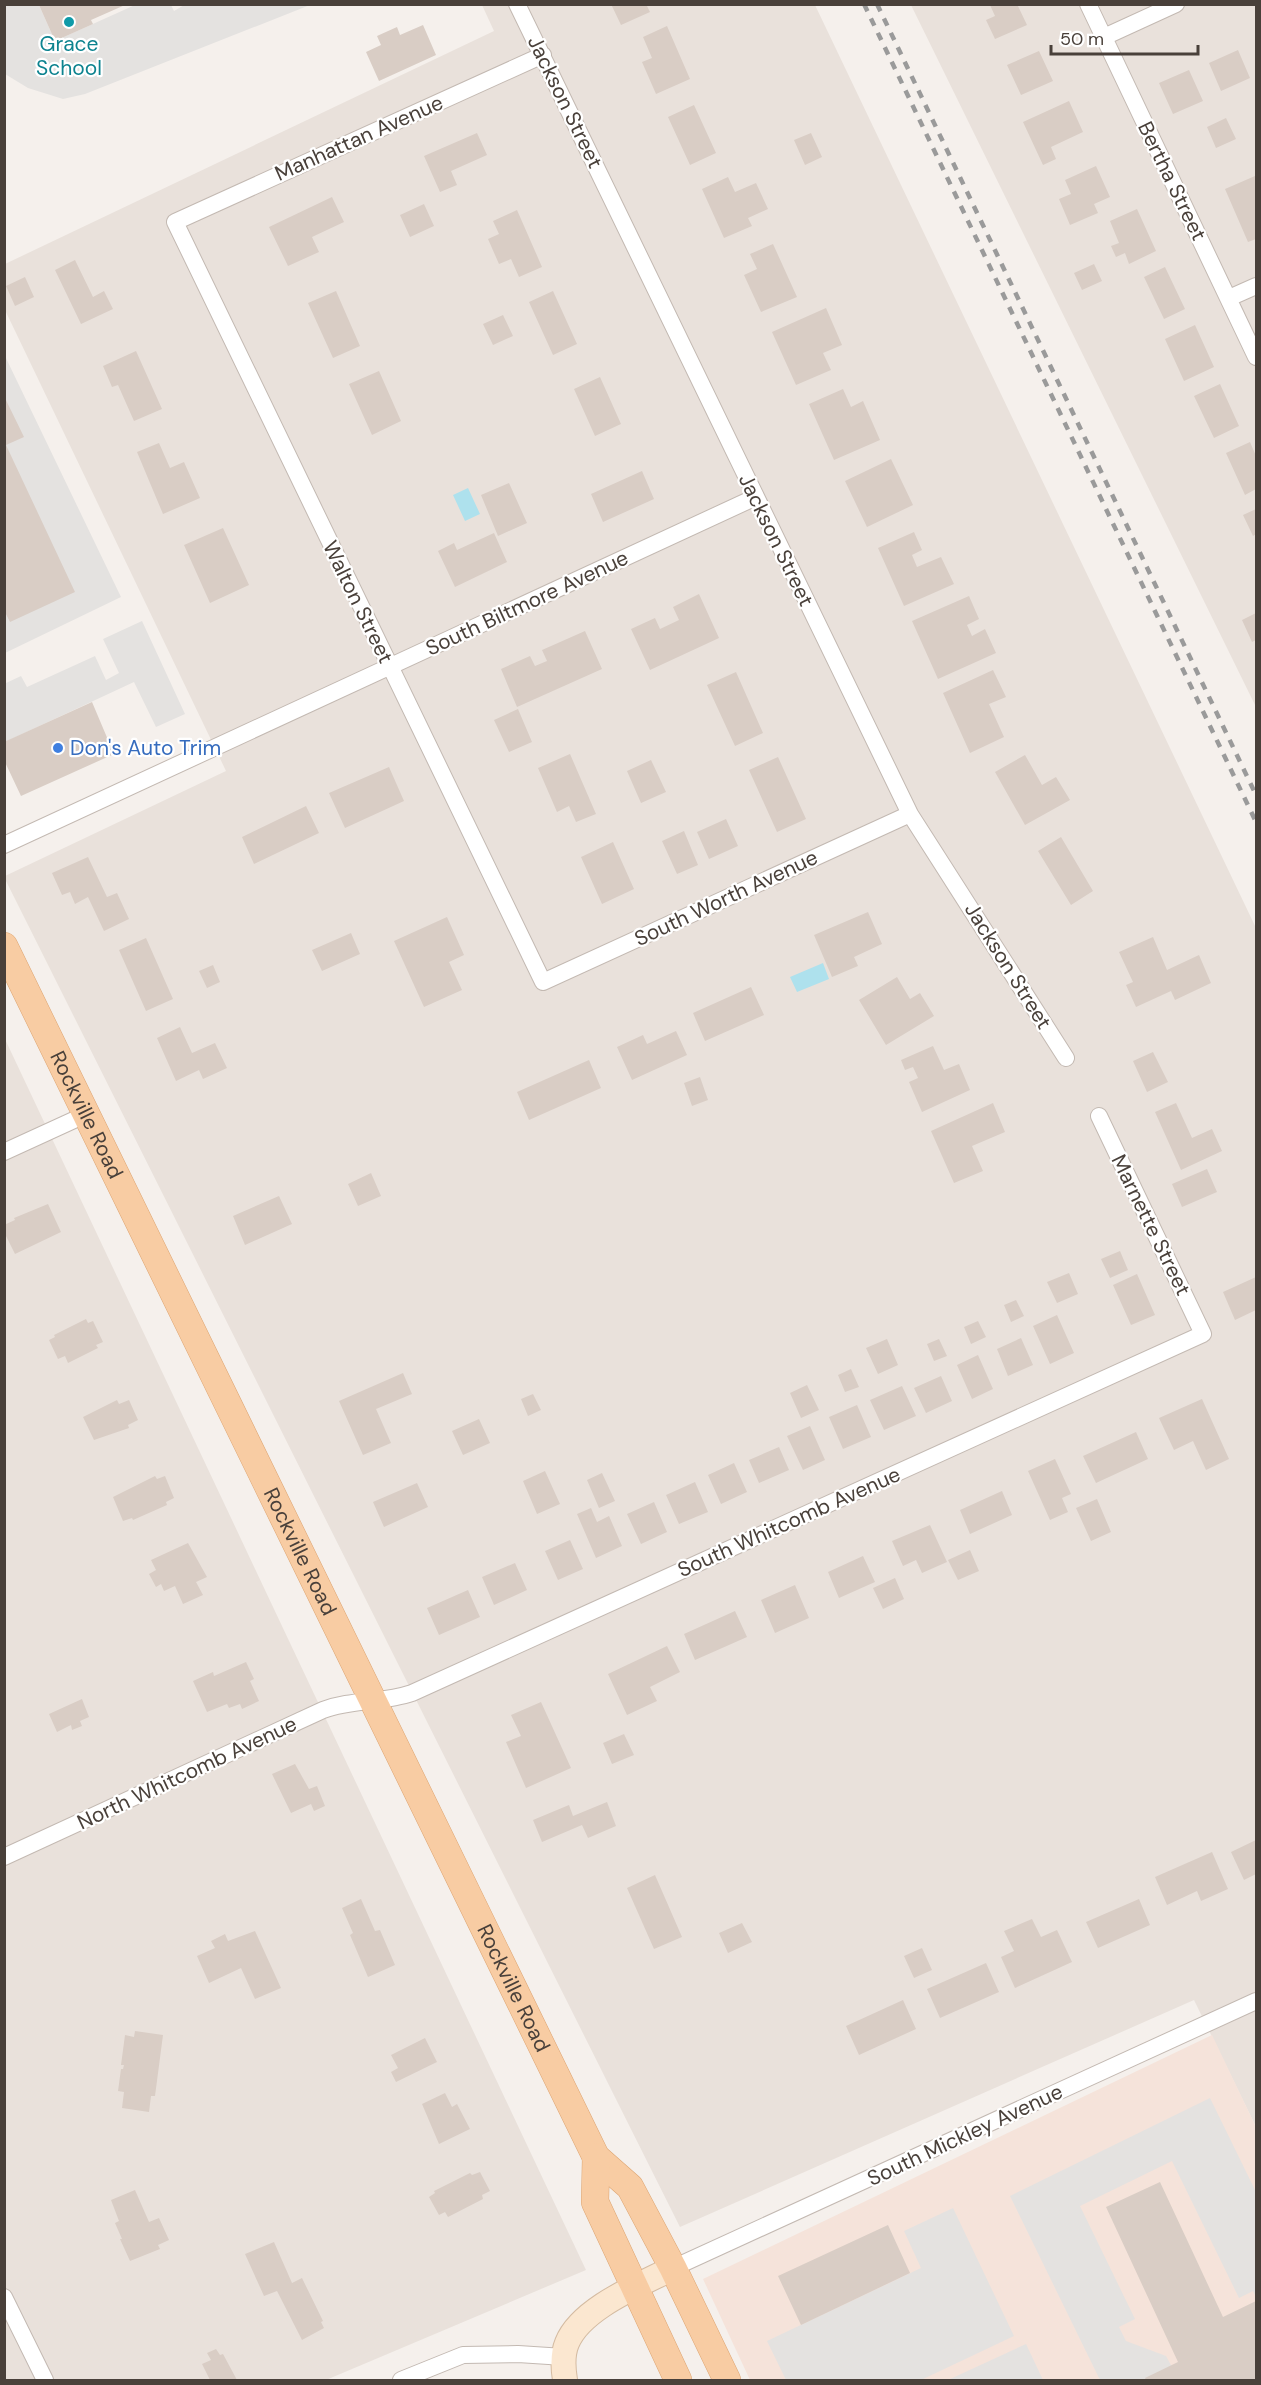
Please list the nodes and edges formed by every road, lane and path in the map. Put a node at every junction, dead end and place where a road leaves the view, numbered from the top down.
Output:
1 (517, 4) edge
2 (1088, 4) edge
3 (1176, 4) edge
4 (1104, 37) junction
5 (543, 55) junction
6 (175, 222) joint
7 (1257, 286) edge
8 (1229, 298) junction
9 (1257, 357) edge
10 (756, 497) junction
11 (390, 667) junction
12 (910, 814) junction
13 (4, 844) edge
14 (4, 946) edge
15 (543, 982) joint
16 (1066, 1058) dead end
17 (87, 1114) junction
18 (1099, 1116) dead end
19 (4, 1152) edge
20 (1203, 1334) joint
21 (372, 1699) junction
22 (4, 1857) edge
23 (1257, 2001) edge
24 (596, 2157) junction
25 (673, 2268) junction
26 (634, 2288) junction
27 (4, 2297) edge
28 (564, 2357) junction
29 (45, 2380) edge
30 (402, 2380) edge
31 (565, 2380) edge
32 (678, 2380) edge
33 (727, 2380) edge

1 - 5 street, Jackson Street
2 - 4 street, Bertha Street
3 - 4 street
4 - 8 street, Bertha Street
5 - 6 street, Manhattan Avenue
5 - 10 street, Jackson Street
6 - 11 street, Walton Street
7 - 8 street
8 - 9 street, Bertha Street
10 - 11 street, South Biltmore Avenue
10 - 12 street, Jackson Street
11 - 13 street, South Biltmore Avenue
11 - 15 street, Walton Street
12 - 15 street, South Worth Avenue
12 - 16 street, Jackson Street
14 - 17 main road, Rockville Road
17 - 19 street
17 - 21 main road, Rockville Road
18 - 20 street, Marnette Street
20 - 21 street, South Whitcomb Avenue
21 - 22 street, North Whitcomb Avenue
21 - 24 main road, Rockville Road
23 - 25 street, South Mickley Avenue
24 - 25 main road, Rockville Road
24 - 26 main road, Rockville Road
25 - 26 street
25 - 33 main road, Rockville Road
26 - 28 street
26 - 32 main road, Rockville Road
27 - 29 street
28 - 30 street
28 - 31 street

